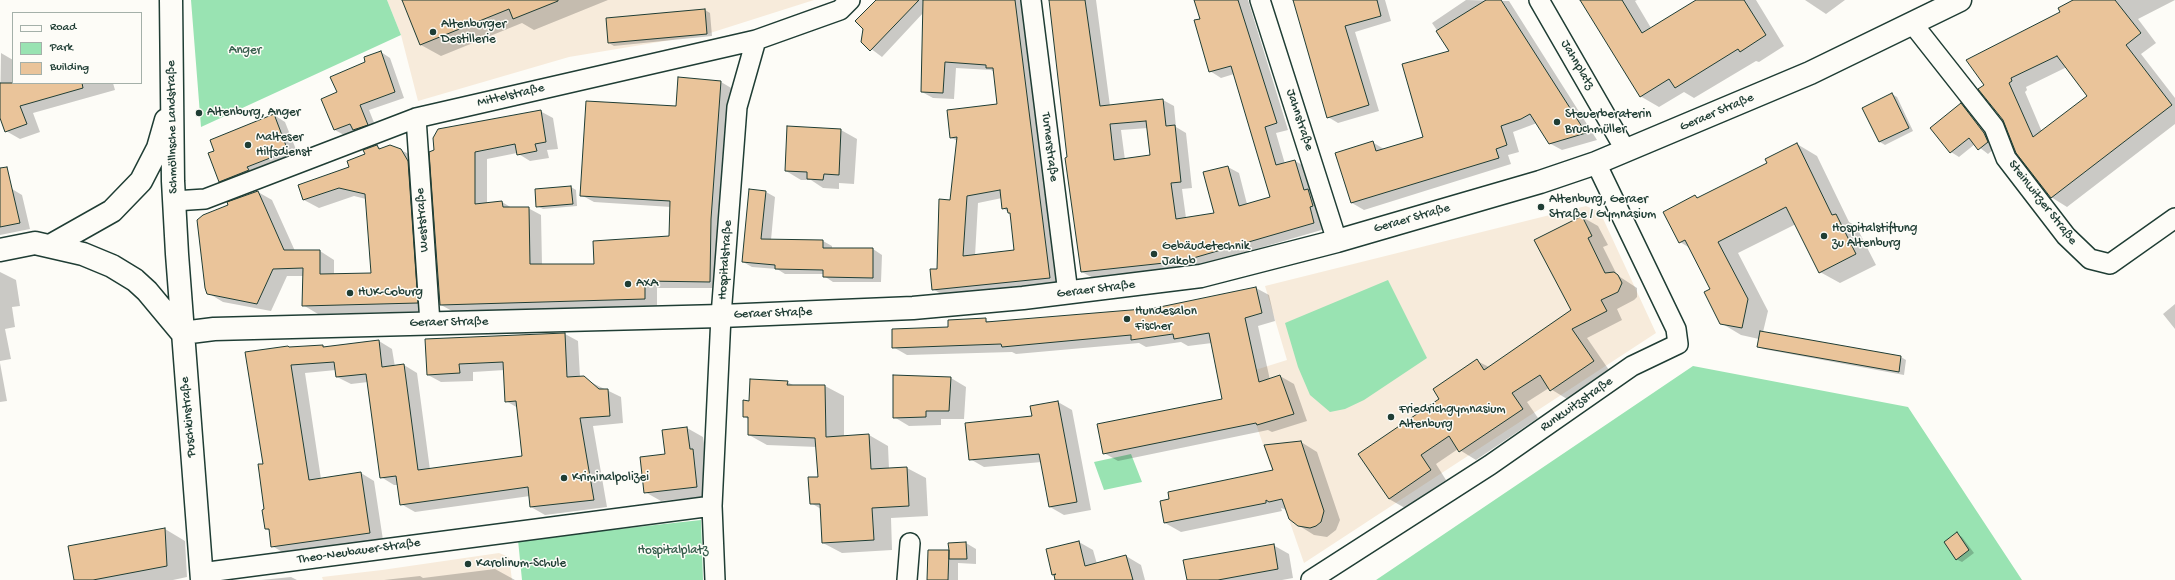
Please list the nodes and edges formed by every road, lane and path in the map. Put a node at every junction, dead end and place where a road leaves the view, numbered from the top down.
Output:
1 (171, 0) edge
2 (850, 0) edge
3 (1030, 0) edge
4 (1260, 0) edge
5 (1539, 0) edge
6 (1960, 0) edge
7 (1912, 23) junction
8 (756, 40) junction
9 (172, 101) junction
10 (416, 118) junction
11 (1626, 151) junction
12 (1596, 162) junction
13 (174, 201) junction
14 (2175, 218) edge
15 (1337, 241) junction
16 (50, 246) junction
17 (0, 250) edge
18 (177, 254) joint
19 (1068, 293) junction
20 (721, 316) junction
21 (430, 323) junction
22 (182, 333) junction
23 (712, 506) junction
24 (910, 543) dead end
25 (202, 577) edge
26 (715, 580) edge
27 (907, 580) edge
28 (1311, 580) edge

1 - 9 main road, Schmöllnsche Landstraße
2 - 8 street, Mittelstraße
3 - 19 street, Turnerstraße
4 - 15 street, Jahnstraße
5 - 11 street, Jahnplatz
6 - 7 main road, Geraer Straße
7 - 11 main road, Geraer Straße
7 - 14 street, Steinwitzer Straße
8 - 10 street, Mittelstraße
8 - 20 street, Hospitalstraße
9 - 13 main road, Schmöllnsche Landstraße
9 - 16 main road
10 - 13 street, Mittelstraße
10 - 21 street, Weststraße
11 - 12 main road, Geraer Straße
12 - 15 main road, Geraer Straße
12 - 28 street, Runkwitzstraße
13 - 18 main road, Schmöllnsche Landstraße
15 - 19 main road, Geraer Straße
16 - 17 main road
16 - 22 main road
18 - 22 main road, Puschkinstraße
19 - 20 main road, Geraer Straße
20 - 21 main road, Geraer Straße
20 - 23 street, Hospitalstraße
21 - 22 main road, Geraer Straße
22 - 25 main road, Puschkinstraße
23 - 25 street, Theo-Neubauer-Straße
23 - 26 street
24 - 27 street

